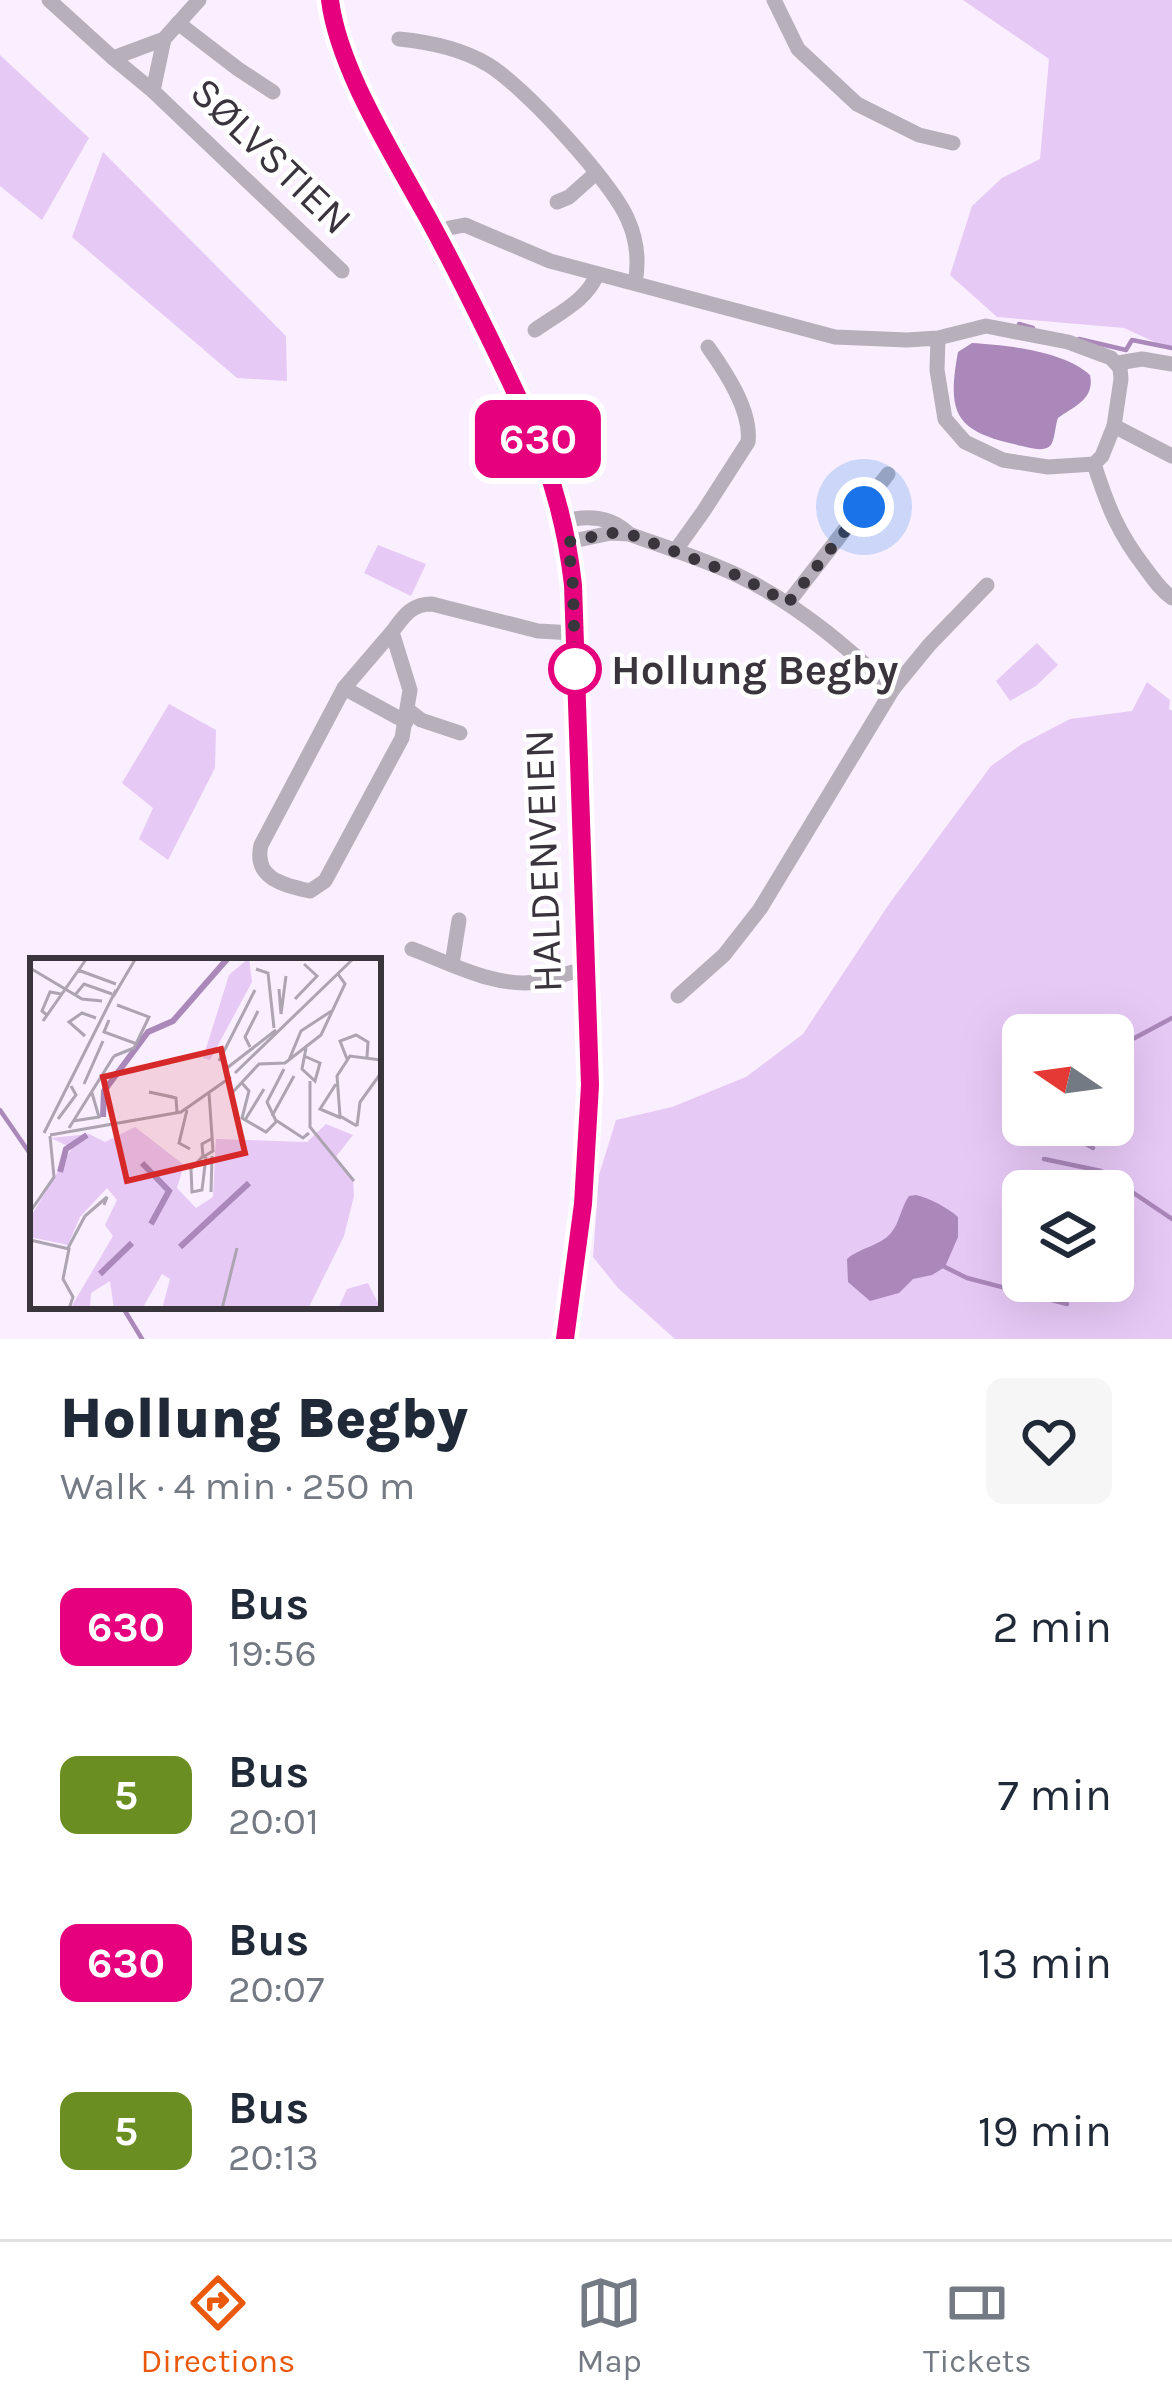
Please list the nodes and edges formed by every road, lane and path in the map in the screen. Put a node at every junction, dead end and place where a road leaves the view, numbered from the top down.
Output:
1 (49, 0) edge
2 (199, 0) edge
3 (330, 0) edge
4 (773, 0) edge
5 (178, 22) junction
6 (164, 39) junction
7 (399, 39) dead end
8 (113, 58) junction
9 (153, 91) junction
10 (273, 92) dead end
11 (953, 143) dead end
12 (596, 173) junction
13 (556, 202) dead end
14 (438, 236) junction
15 (342, 271) dead end
16 (597, 274) junction
17 (634, 283) junction
18 (535, 330) dead end
19 (938, 338) junction
20 (708, 346) dead end
21 (1118, 363) junction
22 (1172, 364) edge
23 (1114, 426) junction
24 (1172, 456) edge
25 (1094, 464) junction
26 (889, 474) dead end
27 (566, 531) junction
28 (675, 551) junction
29 (987, 585) dead end
30 (1172, 598) edge
31 (788, 603) junction
32 (392, 632) junction
33 (574, 633) junction
34 (344, 688) junction
35 (893, 689) junction
36 (407, 716) junction
37 (460, 733) dead end
38 (459, 920) dead end
39 (412, 949) dead end
40 (452, 964) junction
41 (585, 970) junction
42 (700, 1003) dead end
43 (565, 1339) edge

1 - 8 street, SØLVSTIEN
2 - 5 street, SØLVSTIEN
3 - 14 main road, HALDENVEIEN
4 - 11 street
5 - 6 street, SØLVSTIEN
5 - 10 street, SØLVSTIEN
6 - 8 street, SØLVSTIEN
6 - 9 street, SØLVSTIEN
7 - 12 street
8 - 9 street, SØLVSTIEN
9 - 15 street, SØLVSTIEN
12 - 13 street
12 - 17 street
14 - 16 street
14 - 27 main road, HALDENVEIEN
16 - 17 street
16 - 18 street
17 - 19 street
19 - 21 street
19 - 25 street
20 - 28 street
21 - 22 street
21 - 23 street
23 - 24 street
23 - 25 street
25 - 30 street
26 - 31 street
27 - 28 street
27 - 33 main road, HALDENVEIEN
28 - 31 street
29 - 35 street
31 - 35 street
32 - 33 street
32 - 34 street
32 - 36 street
33 - 41 main road, HALDENVEIEN
34 - 36 street
34 - 36 street
35 - 42 street
36 - 37 street
38 - 40 street
39 - 40 street
40 - 41 street
41 - 43 main road, HALDENVEIEN

